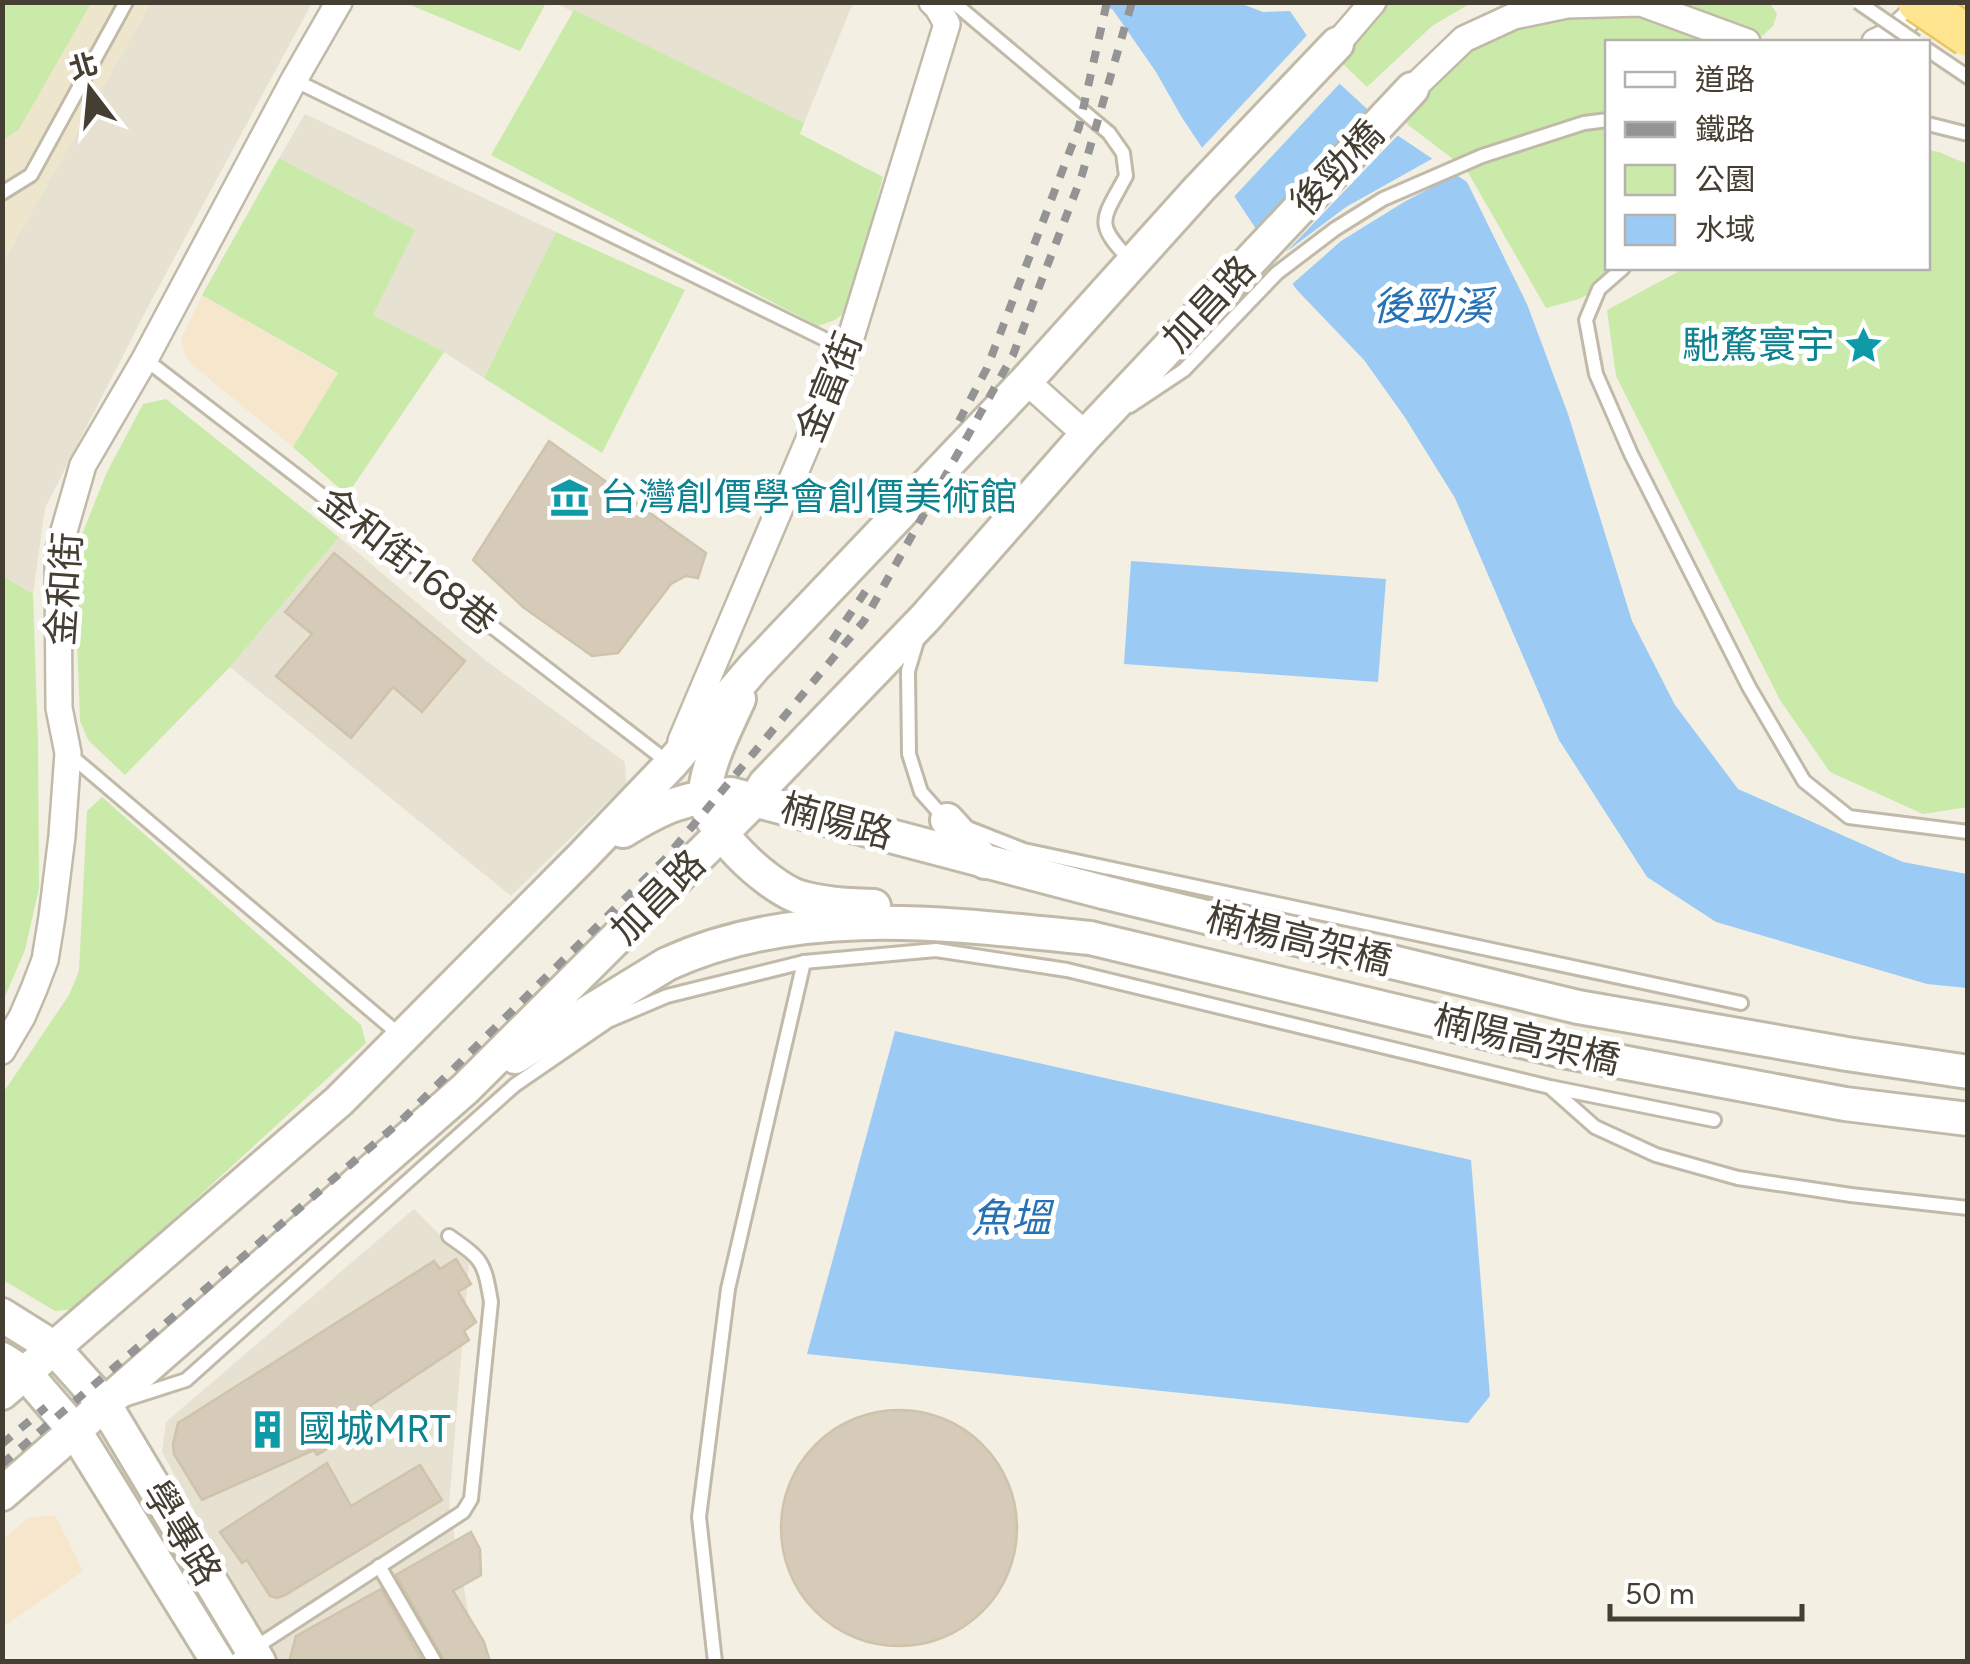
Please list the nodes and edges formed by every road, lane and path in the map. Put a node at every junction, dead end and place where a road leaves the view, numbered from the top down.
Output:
1 (126, 2) edge
2 (338, 2) edge
3 (932, 2) edge
4 (953, 2) edge
5 (1373, 2) edge
6 (1858, 2) edge
7 (1918, 2) edge
8 (1926, 2) edge
9 (1968, 36) edge
10 (1742, 40) edge
11 (1879, 40) edge
12 (1913, 40) edge
13 (1337, 44) joint
14 (1930, 51) edge
15 (1968, 77) edge
16 (294, 80) junction
17 (1412, 89) joint
18 (1605, 120) edge
19 (1930, 124) edge
20 (1968, 134) edge
21 (2, 193) edge
22 (1269, 260) junction
23 (1132, 262) junction
24 (1621, 270) edge
25 (846, 350) junction
26 (146, 359) junction
27 (1026, 381) junction
28 (1086, 435) junction
29 (924, 618) junction
30 (754, 666) junction
31 (68, 753) junction
32 (672, 764) junction
33 (705, 796) junction
34 (756, 799) junction
35 (946, 820) junction
36 (1968, 832) edge
37 (722, 833) junction
38 (581, 858) junction
39 (985, 862) junction
40 (1103, 892) joint
41 (1090, 938) junction
42 (804, 962) junction
43 (1740, 1003) dead end
44 (402, 1037) junction
45 (2, 1051) edge
46 (1968, 1072) edge
47 (1550, 1087) junction
48 (465, 1089) junction
49 (1968, 1119) edge
50 (1714, 1120) dead end
51 (1968, 1208) edge
52 (449, 1236) dead end
53 (2, 1315) edge
54 (54, 1347) junction
55 (10, 1375) edge
56 (105, 1405) junction
57 (76, 1431) junction
58 (2, 1494) edge
59 (379, 1566) junction
60 (248, 1657) edge
61 (218, 1662) edge
62 (435, 1662) edge
63 (715, 1662) edge

1 - 21 lane
2 - 16 street, 金和街
3 - 25 street, 金富街
4 - 23 lane
5 - 13 street
6 - 12 lane, bridge
7 - 9 main road, bridge
8 - 11 street
10 - 17 street
13 - 23 street
14 - 15 lane
16 - 25 lane
16 - 26 street, 金和街
17 - 22 street, 後勁橋
18 - 22 lane
19 - 20 lane
22 - 28 street, 加昌路
23 - 27 street
24 - 36 lane
25 - 32 street, 金富街
26 - 31 street, 金和街
26 - 32 lane, 金和街168巷
27 - 28 street
27 - 30 street
28 - 29 street, 加昌路
29 - 34 street, 加昌路
29 - 35 lane
30 - 32 street
30 - 33 street
31 - 44 lane
31 - 45 street, 金和街
32 - 38 street
33 - 34 street, 楠陽路
33 - 37 street
33 - 38 street, 楠陽路
34 - 37 street, 加昌路
34 - 39 street, 楠陽路
35 - 39 street
35 - 43 lane
37 - 41 street
37 - 48 street, 加昌路
38 - 44 street
39 - 40 street, 楠陽路
40 - 46 street, 楠楊高架橋, bridge
41 - 48 street
41 - 49 street, 楠陽高架橋, bridge
42 - 47 lane
42 - 56 lane
42 - 63 lane
44 - 54 street
47 - 50 lane
47 - 51 lane
48 - 56 street, 加昌路
52 - 59 lane
53 - 54 street, 學專路
54 - 55 street
54 - 56 street, 學專路
55 - 57 street, 學專路
56 - 57 street, 加昌路
56 - 60 street, 學專路
57 - 58 street, 加昌路
57 - 61 street, 學專路
59 - 60 lane
59 - 62 lane

